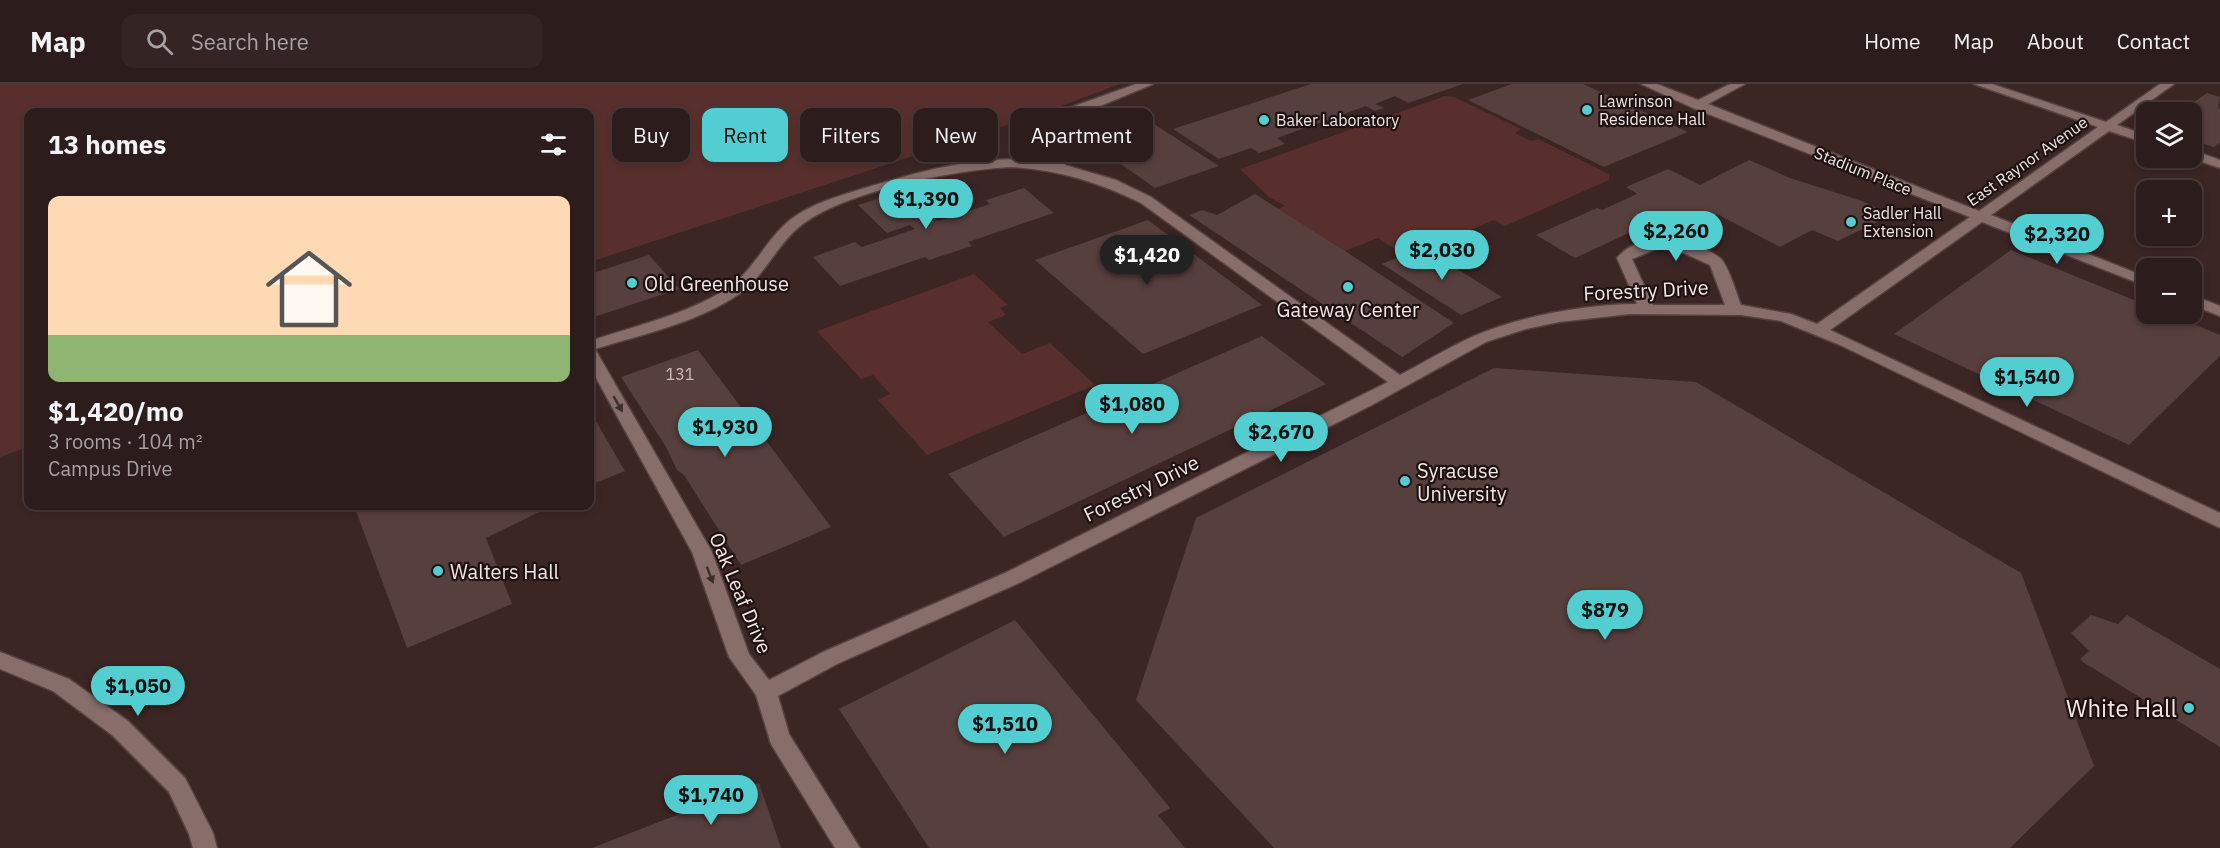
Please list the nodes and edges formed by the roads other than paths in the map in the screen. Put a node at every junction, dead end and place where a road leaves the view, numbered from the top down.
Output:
1 (1147, 84) edge
2 (1647, 84) edge
3 (1739, 84) edge
4 (1980, 84) edge
5 (2168, 84) edge
6 (1697, 105) junction
7 (2108, 126) junction
8 (2136, 136) edge
9 (2202, 158) edge
10 (2220, 164) edge
11 (1059, 165) junction
12 (1979, 217) junction
13 (2136, 278) edge
14 (2202, 304) edge
15 (1647, 309) junction
16 (1735, 310) junction
17 (2220, 311) edge
18 (1819, 330) junction
19 (594, 345) edge
20 (594, 360) edge
21 (1400, 382) junction
22 (2220, 521) edge
23 (0, 660) edge
24 (766, 692) junction
25 (205, 848) edge
26 (848, 848) edge

1 - 11 street
2 - 6 street, Stadium Place
3 - 6 street
4 - 7 street
5 - 7 street, East Raynor Avenue
6 - 12 street, Stadium Place
7 - 8 street
7 - 12 street, East Raynor Avenue
9 - 10 street
11 - 19 street
11 - 21 street
12 - 13 street, Stadium Place
12 - 18 street, East Raynor Avenue
14 - 17 street
15 - 16 street, Forestry Drive
15 - 16 street
15 - 21 street, Forestry Drive
16 - 18 street, Forestry Drive
18 - 22 street, Forestry Drive
20 -> 24 street, Oak Leaf Drive
21 - 24 street, Forestry Drive
23 - 25 street
24 - 26 street

